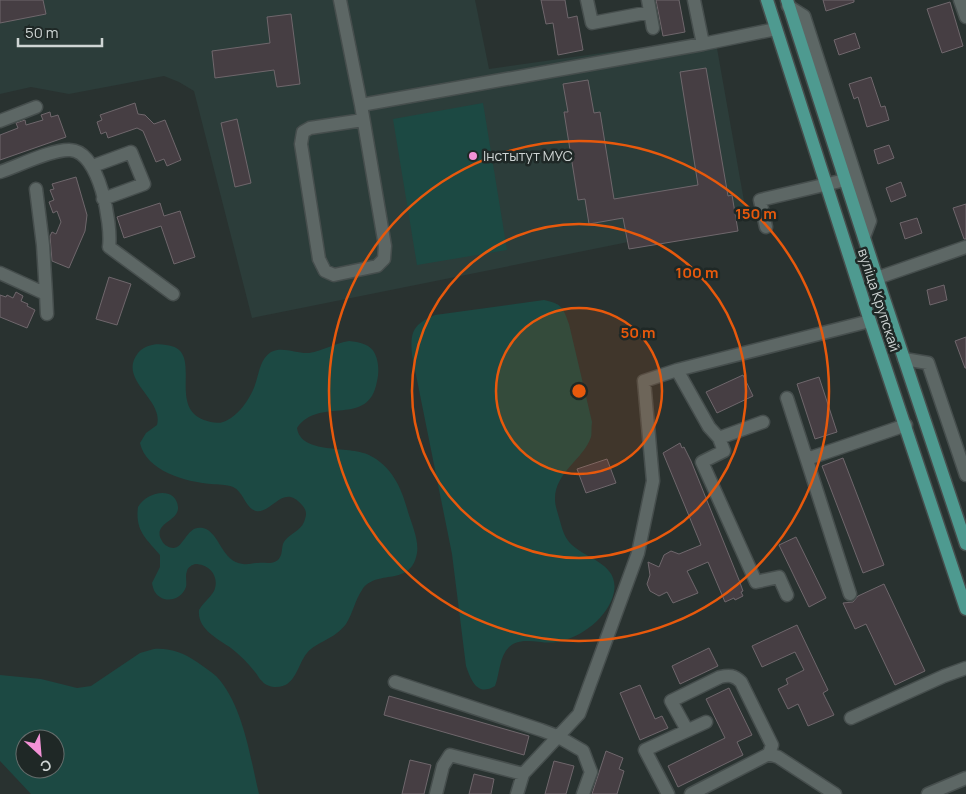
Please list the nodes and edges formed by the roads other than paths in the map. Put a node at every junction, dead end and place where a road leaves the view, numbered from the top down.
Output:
1 (340, 0) edge
2 (587, 0) edge
3 (694, 0) edge
4 (767, 0) edge
5 (960, 0) edge
6 (788, 3) edge
7 (649, 6) edge
8 (966, 17) edge
9 (653, 28) dead end
10 (776, 29) junction
11 (703, 44) junction
12 (361, 106) junction
13 (36, 107) dead end
14 (363, 120) junction
15 (0, 121) edge
16 (93, 166) junction
17 (0, 172) edge
18 (845, 180) junction
19 (826, 184) junction
20 (36, 189) dead end
21 (103, 199) junction
22 (766, 227) dead end
23 (864, 237) junction
24 (966, 247) edge
25 (0, 273) edge
26 (877, 278) junction
27 (46, 294) junction
28 (173, 294) dead end
29 (47, 314) dead end
30 (870, 321) junction
31 (904, 359) junction
32 (677, 370) junction
33 (786, 398) dead end
34 (763, 422) dead end
35 (906, 425) junction
36 (719, 438) junction
37 (807, 459) junction
38 (966, 475) edge
39 (965, 540) edge
40 (850, 594) dead end
41 (787, 595) dead end
42 (966, 609) edge
43 (966, 668) edge
44 (395, 682) dead end
45 (852, 718) dead end
46 (706, 722) dead end
47 (687, 730) junction
48 (557, 736) junction
49 (769, 754) junction
50 (523, 774) junction
51 (966, 778) edge
52 (936, 792) edge
53 (436, 794) edge
54 (517, 794) edge
55 (583, 794) edge
56 (668, 794) edge
57 (691, 794) edge
58 (835, 794) edge

1 - 12 street
2 - 7 street
3 - 11 street
4 - 10 main road, вуліца Крупскай
5 - 8 street
6 - 18 main road, вуліца Крупскай
6 - 23 street
7 - 9 street
10 - 11 street
10 - 19 main road, вуліца Крупскай
11 - 12 street
12 - 14 street
13 - 15 street
14 - 14 street
16 - 17 street
16 - 21 street
16 - 21 street
18 - 19 street
18 - 23 main road, вуліца Крупскай
19 - 22 street
19 - 30 main road, вуліца Крупскай
20 - 27 street
21 - 28 street
23 - 26 main road, вуліца Крупскай
24 - 26 street
25 - 27 street
26 - 31 main road, вуліца Крупскай
27 - 29 street
30 - 32 street
30 - 35 main road, вуліца Крупскай
31 - 38 street
31 - 39 main road, вуліца Крупскай
32 - 36 street
32 - 48 street
33 - 37 street
34 - 36 street
35 - 37 street
35 - 42 main road, вуліца Крупскай
36 - 41 street
37 - 40 street
43 - 45 street
44 - 48 street
46 - 47 street
47 - 49 street
47 - 56 street
48 - 50 street
48 - 55 street
49 - 57 street
49 - 58 street
50 - 53 street
50 - 54 street
51 - 52 street

